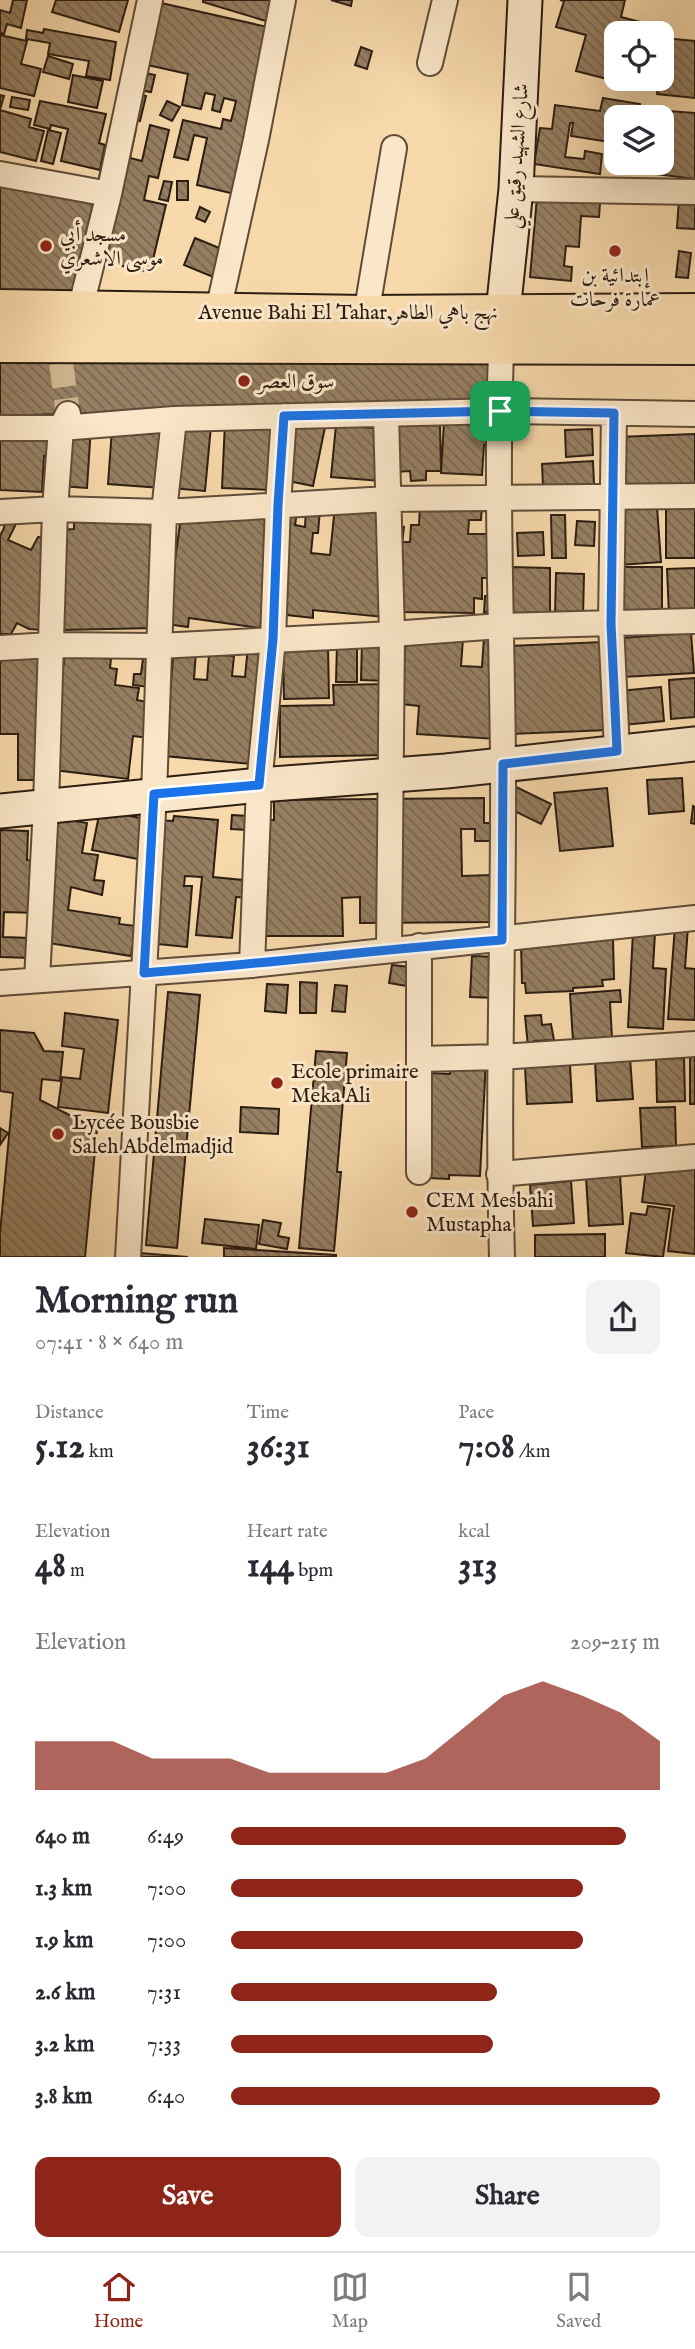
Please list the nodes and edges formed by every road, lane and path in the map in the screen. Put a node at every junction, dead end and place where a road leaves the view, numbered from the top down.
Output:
1 (150, 0) edge
2 (283, 0) edge
3 (445, 0) edge
4 (525, 0) edge
5 (430, 63) dead end
6 (394, 148) dead end
7 (0, 174) edge
8 (516, 189) junction
9 (695, 192) edge
10 (109, 194) junction
11 (0, 309) edge
12 (80, 310) junction
13 (218, 312) junction
14 (695, 313) edge
15 (366, 315) junction
16 (502, 329) junction
17 (0, 342) edge
18 (695, 345) edge
19 (500, 411) junction
20 (614, 413) junction
21 (386, 414) junction
22 (695, 414) edge
23 (284, 416) junction
24 (174, 419) junction
25 (65, 421) junction
26 (0, 428) edge
27 (695, 496) edge
28 (612, 498) junction
29 (388, 499) junction
30 (500, 500) junction
31 (278, 505) junction
32 (55, 509) junction
33 (0, 512) edge
34 (164, 512) junction
35 (695, 621) edge
36 (611, 624) junction
37 (500, 626) junction
38 (392, 634) junction
39 (273, 639) junction
40 (51, 645) junction
41 (158, 646) junction
42 (0, 648) edge
43 (695, 744) edge
44 (617, 751) junction
45 (503, 764) junction
46 (392, 776) junction
47 (259, 785) junction
48 (154, 794) junction
49 (46, 806) junction
50 (0, 811) edge
51 (695, 918) edge
52 (502, 940) junction
53 (419, 946) junction
54 (389, 949) junction
55 (252, 965) junction
56 (144, 973) junction
57 (37, 980) junction
58 (0, 983) edge
59 (695, 1044) edge
60 (500, 1057) junction
61 (419, 1059) junction
62 (695, 1157) edge
63 (419, 1172) dead end
64 (499, 1174) junction
65 (128, 1257) edge
66 (502, 1257) edge

1 - 10 street
2 - 13 street
3 - 5 street
4 - 8 street, شارع الشهيد رقيق علي
6 - 15 street
7 - 10 street
8 - 9 street
8 - 16 street, شارع الشهيد رقيق علي
10 - 12 street
11 - 12 main road, Avenue Bahi El Tahar,نهج باهي الطاهر
12 - 13 main road, Avenue Bahi El Tahar,نهج باهي الطاهر
13 - 15 main road, Avenue Bahi El Tahar,نهج باهي الطاهر
14 - 16 main road, Avenue Bahi El Tahar,نهج باهي الطاهر
15 - 16 main road, Avenue Bahi El Tahar,نهج باهي الطاهر
16 - 17 main road, Avenue Bahi El Tahar,نهج باهي الطاهر
16 - 18 main road, Avenue Bahi El Tahar,نهج باهي الطاهر
16 - 19 street
19 - 20 street
19 - 21 street
19 - 30 street
20 - 22 street
20 - 28 street
21 - 23 street
21 - 29 street
23 - 24 street
23 - 31 street
24 - 25 street
24 - 34 street
25 - 26 street
25 - 32 street
27 - 28 street
28 - 30 street
28 - 36 street
29 - 30 street
29 - 31 street
29 - 38 street
30 - 37 street
31 - 34 street
31 - 39 street
32 - 33 street
32 - 34 street
32 - 40 street
34 - 41 street
35 - 36 street
36 - 37 street
36 - 44 street
37 - 38 street
37 - 45 street
38 - 39 street
38 - 46 street
39 - 41 street
39 - 47 street
40 - 41 street
40 - 42 street
40 - 49 street
41 - 48 street
43 - 44 street
44 - 45 street
45 - 46 street
45 - 52 street
46 - 47 street
46 - 54 street
47 - 48 street
47 - 55 street
48 - 49 street
48 - 56 street
49 - 50 street
49 - 57 street
51 - 52 street
52 - 53 street
52 - 60 street
53 - 54 street
53 - 61 street
54 - 55 street
55 - 56 street
56 - 57 street
56 - 65 street
57 - 58 street
59 - 60 street
60 - 61 street
60 - 64 street
61 - 63 street
62 - 64 street
64 - 66 street

